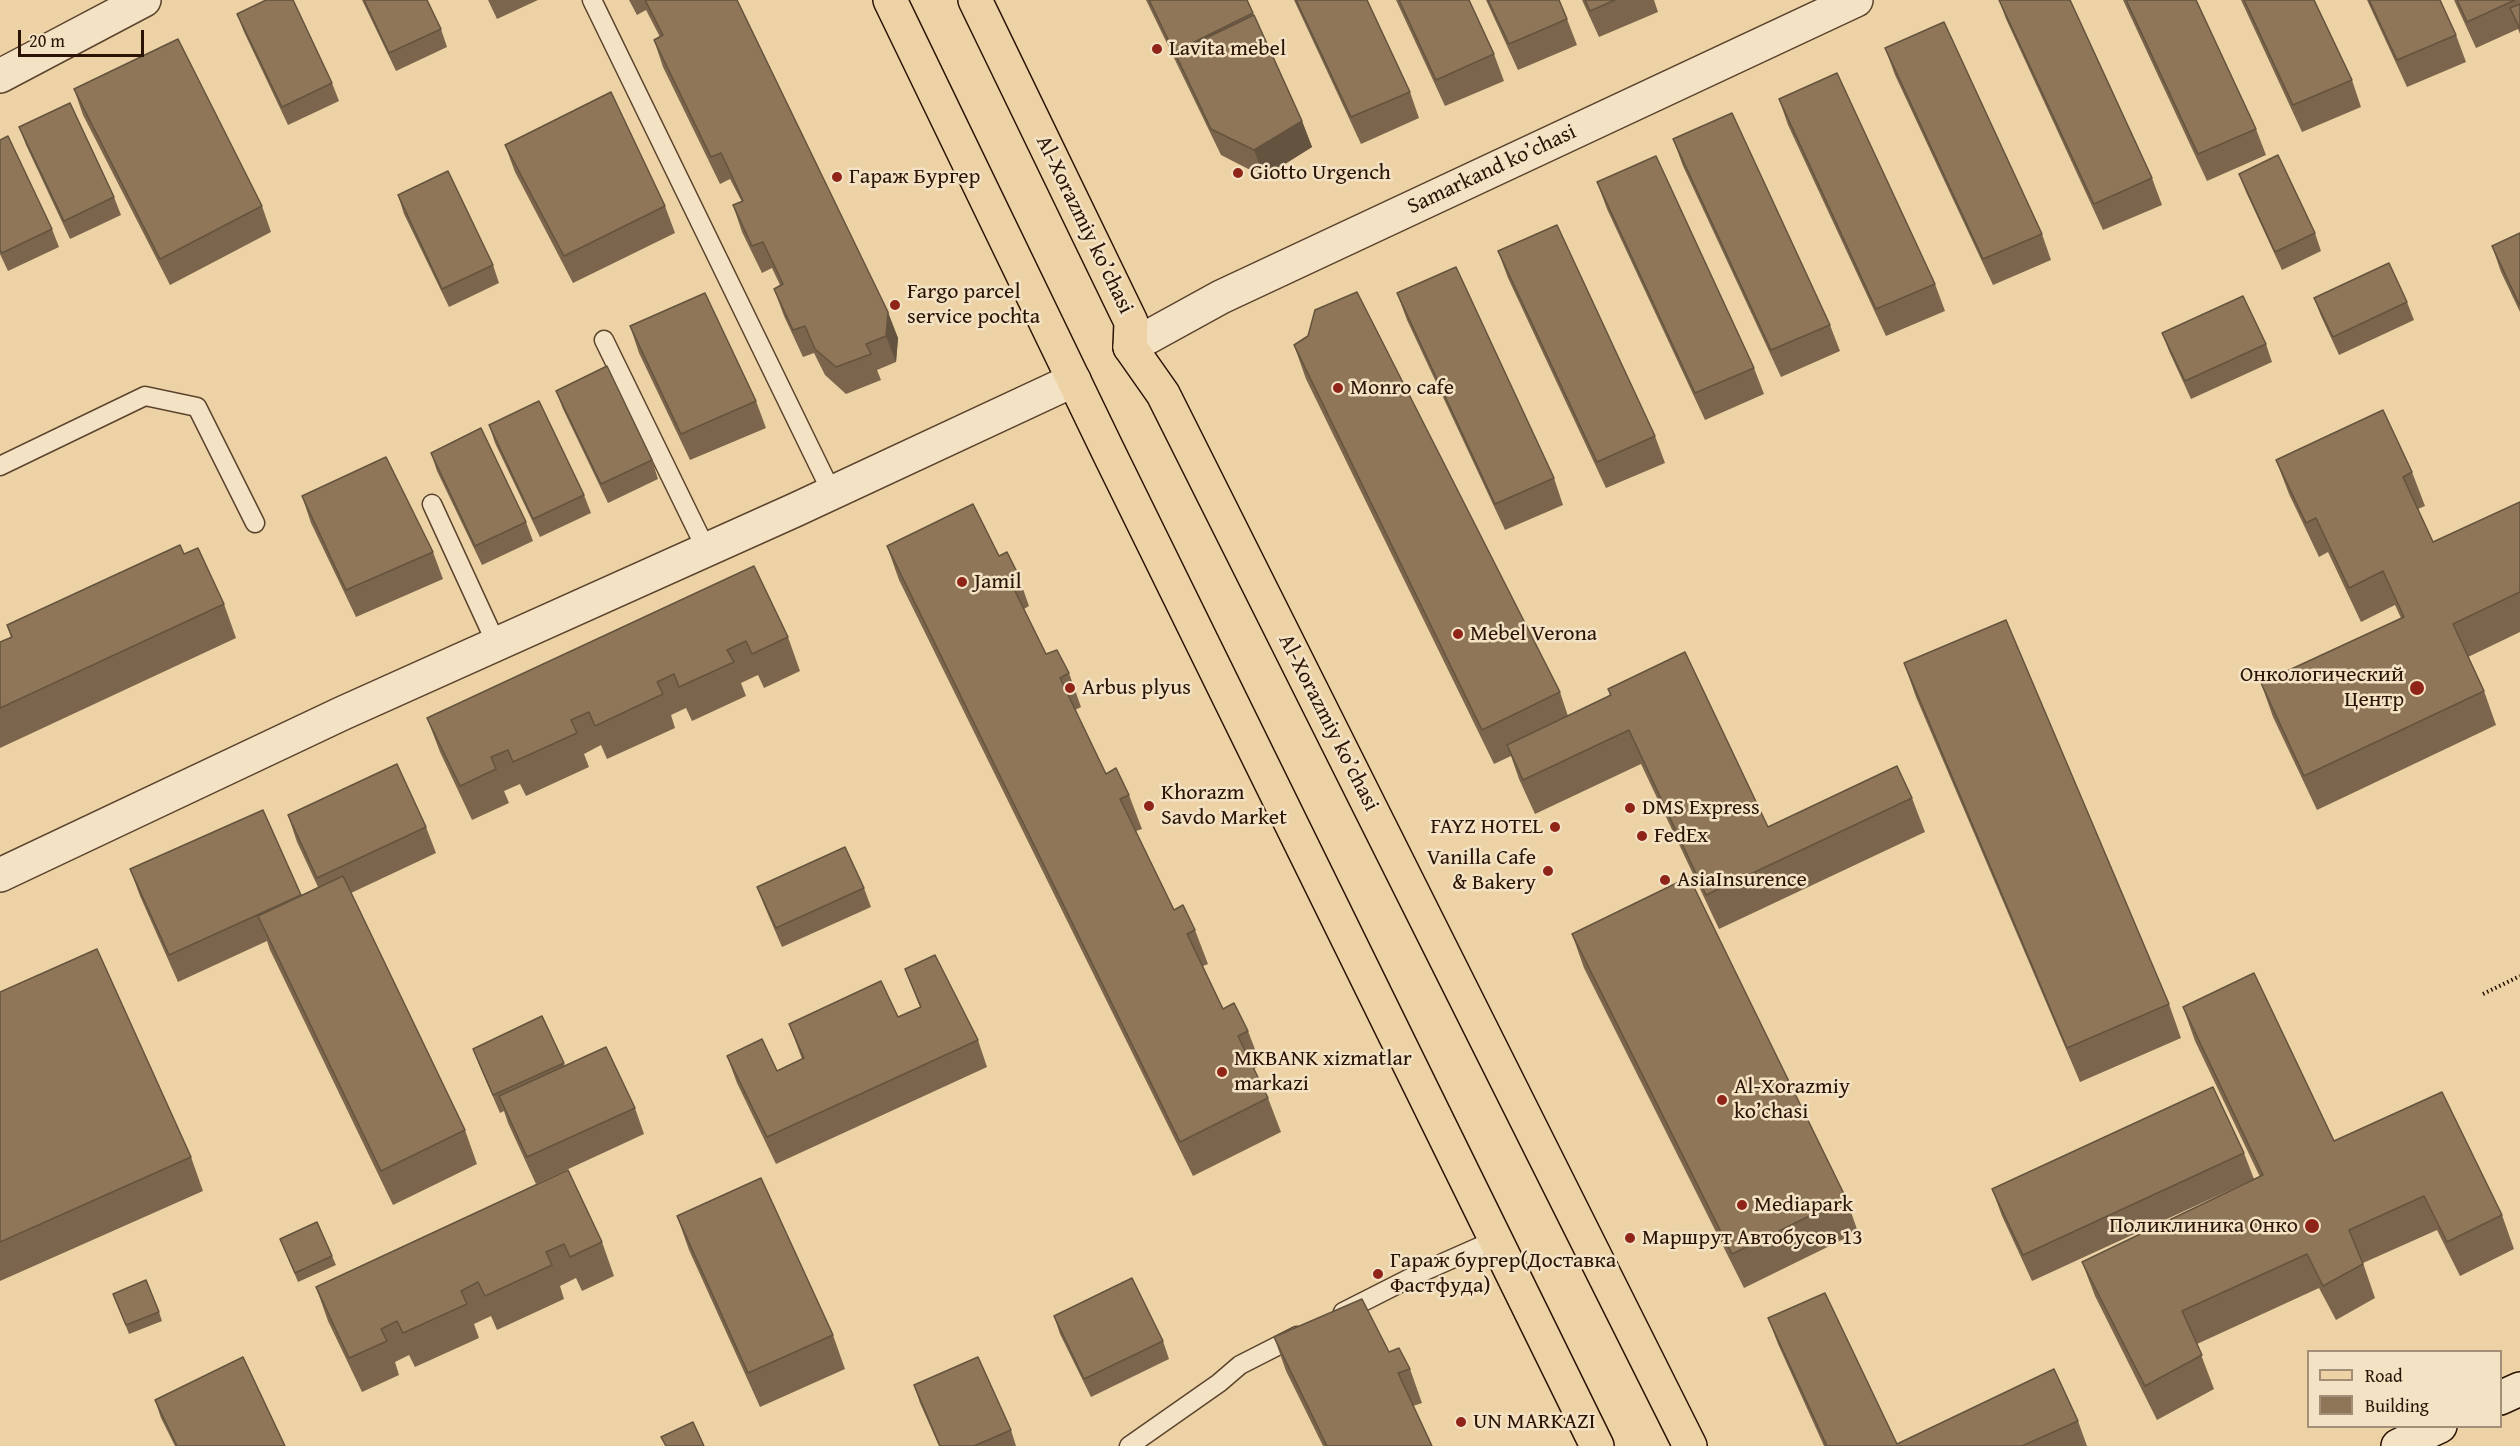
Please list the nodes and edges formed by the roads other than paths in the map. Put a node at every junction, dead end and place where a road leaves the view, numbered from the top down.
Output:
1 (144, 0) edge
2 (592, 0) edge
3 (890, 0) edge
4 (975, 0) edge
5 (1856, 0) edge
6 (0, 76) edge
7 (604, 340) dead end
8 (1130, 347) junction
9 (1074, 380) junction
10 (0, 466) edge
11 (832, 493) junction
12 (432, 504) dead end
13 (255, 523) dead end
14 (706, 549) junction
15 (495, 643) junction
16 (0, 875) edge
17 (1497, 1239) junction
18 (2520, 1389) edge
19 (2502, 1397) edge
20 (2436, 1428) edge
21 (1129, 1446) edge
22 (1597, 1446) edge
23 (1690, 1446) edge
24 (2398, 1446) edge

1 - 6 street
2 - 11 lane
3 - 9 main road
4 - 8 main road, Al-Xorazmiy ko’chasi
5 - 8 street, Samarkand ko’chasi
7 - 14 lane
8 - 23 main road, Al-Xorazmiy ko’chasi
9 - 11 street
9 - 17 main road
10 - 13 lane
11 - 14 street
12 - 15 lane
14 - 15 street
15 - 16 street
17 - 21 lane
17 - 22 main road
18 - 19 street
20 - 24 street

